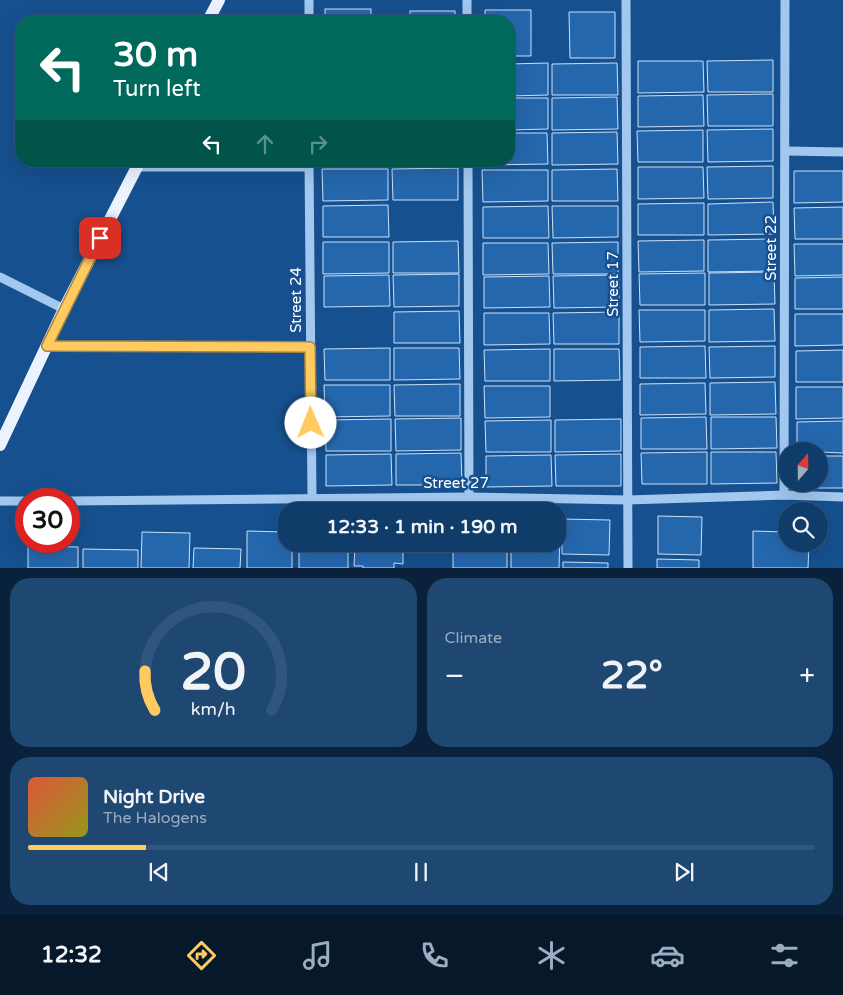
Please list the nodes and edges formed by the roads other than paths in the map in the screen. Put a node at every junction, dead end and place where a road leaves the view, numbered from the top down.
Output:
1 (219, 0) edge
2 (309, 0) edge
3 (467, 0) edge
4 (626, 0) edge
5 (784, 0) edge
6 (211, 15) edge
7 (309, 15) edge
8 (467, 15) edge
9 (785, 152) junction
10 (843, 152) edge
11 (136, 167) edge
12 (308, 167) edge
13 (468, 167) edge
14 (0, 277) edge
15 (64, 309) junction
16 (47, 346) junction
17 (310, 347) junction
18 (0, 444) edge
19 (784, 495) junction
20 (469, 496) junction
21 (843, 497) edge
22 (312, 498) junction
23 (627, 500) junction
24 (0, 501) edge
25 (15, 501) edge
26 (80, 501) edge
27 (628, 568) edge

1 - 6 main road
2 - 7 street
3 - 8 street
4 - 23 street, Street 17
5 - 9 street, Street 22
9 - 10 street
9 - 19 street, Street 22
11 - 15 main road
12 - 17 street, Street 24
13 - 20 street
14 - 15 street
15 - 16 main road
16 - 17 street
16 - 18 main road
17 - 22 street, Street 24
19 - 21 street, Street 27
19 - 23 street, Street 27
20 - 22 street, Street 27
20 - 23 street, Street 27
22 - 26 street, Street 27
23 - 27 street, Street 17
24 - 25 street

